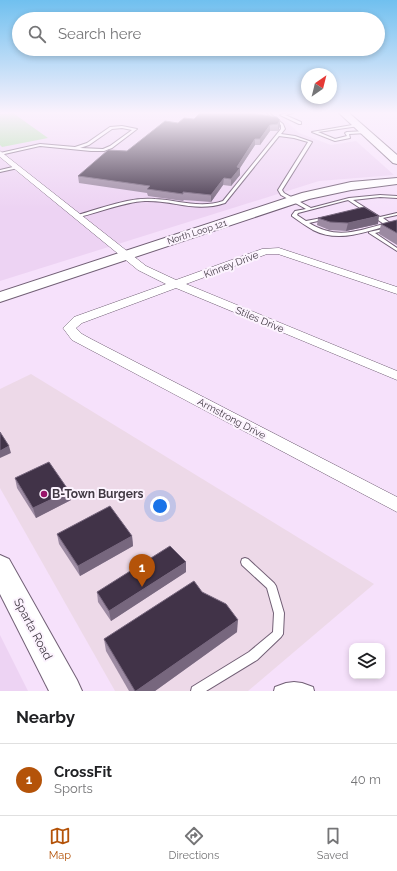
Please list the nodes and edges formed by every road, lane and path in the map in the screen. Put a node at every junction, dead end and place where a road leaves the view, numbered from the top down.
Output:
1 (39, 145) edge
2 (42, 145) edge
3 (85, 145) edge
4 (113, 145) edge
5 (271, 145) edge
6 (308, 145) edge
7 (381, 145) edge
8 (74, 149) junction
9 (0, 154) edge
10 (397, 160) edge
11 (17, 167) junction
12 (0, 171) edge
13 (397, 181) edge
14 (397, 197) edge
15 (348, 199) junction
16 (292, 200) junction
17 (310, 209) junction
18 (364, 209) junction
19 (357, 211) edge
20 (397, 214) edge
21 (79, 216) junction
22 (327, 218) edge
23 (378, 218) junction
24 (304, 223) junction
25 (397, 227) edge
26 (397, 250) edge
27 (125, 255) junction
28 (178, 285) junction
29 (397, 291) edge
30 (0, 297) edge
31 (69, 328) joint
32 (397, 376) edge
33 (397, 505) edge
34 (245, 562) dead end
35 (0, 567) edge
36 (66, 691) edge
37 (196, 691) edge
38 (279, 691) edge
39 (309, 691) edge

1 - 9 lane
2 - 8 lane
3 - 8 lane
4 - 8 lane
5 - 21 lane
6 - 16 lane
7 - 10 main road
9 - 11 street, Stiles Drive
11 - 12 lane
11 - 21 street, Stiles Drive
13 - 16 main road, North Loop 121
14 - 15 lane
15 - 17 lane
15 - 18 lane
16 - 17 lane
16 - 27 main road, North Loop 121
17 - 24 lane
18 - 19 lane
18 - 23 lane
20 - 23 lane
21 - 27 street, Stiles Drive
22 - 24 lane
23 - 24 lane
25 - 26 lane
27 - 28 street, Stiles Drive
27 - 30 main road, North Loop 121
28 - 29 street, Kinney Drive
28 - 31 street, Kinney Drive
28 - 32 street, Stiles Drive
31 - 33 street, Armstrong Drive
34 - 37 lane
35 - 36 main road, Sparta Road
38 - 39 lane

